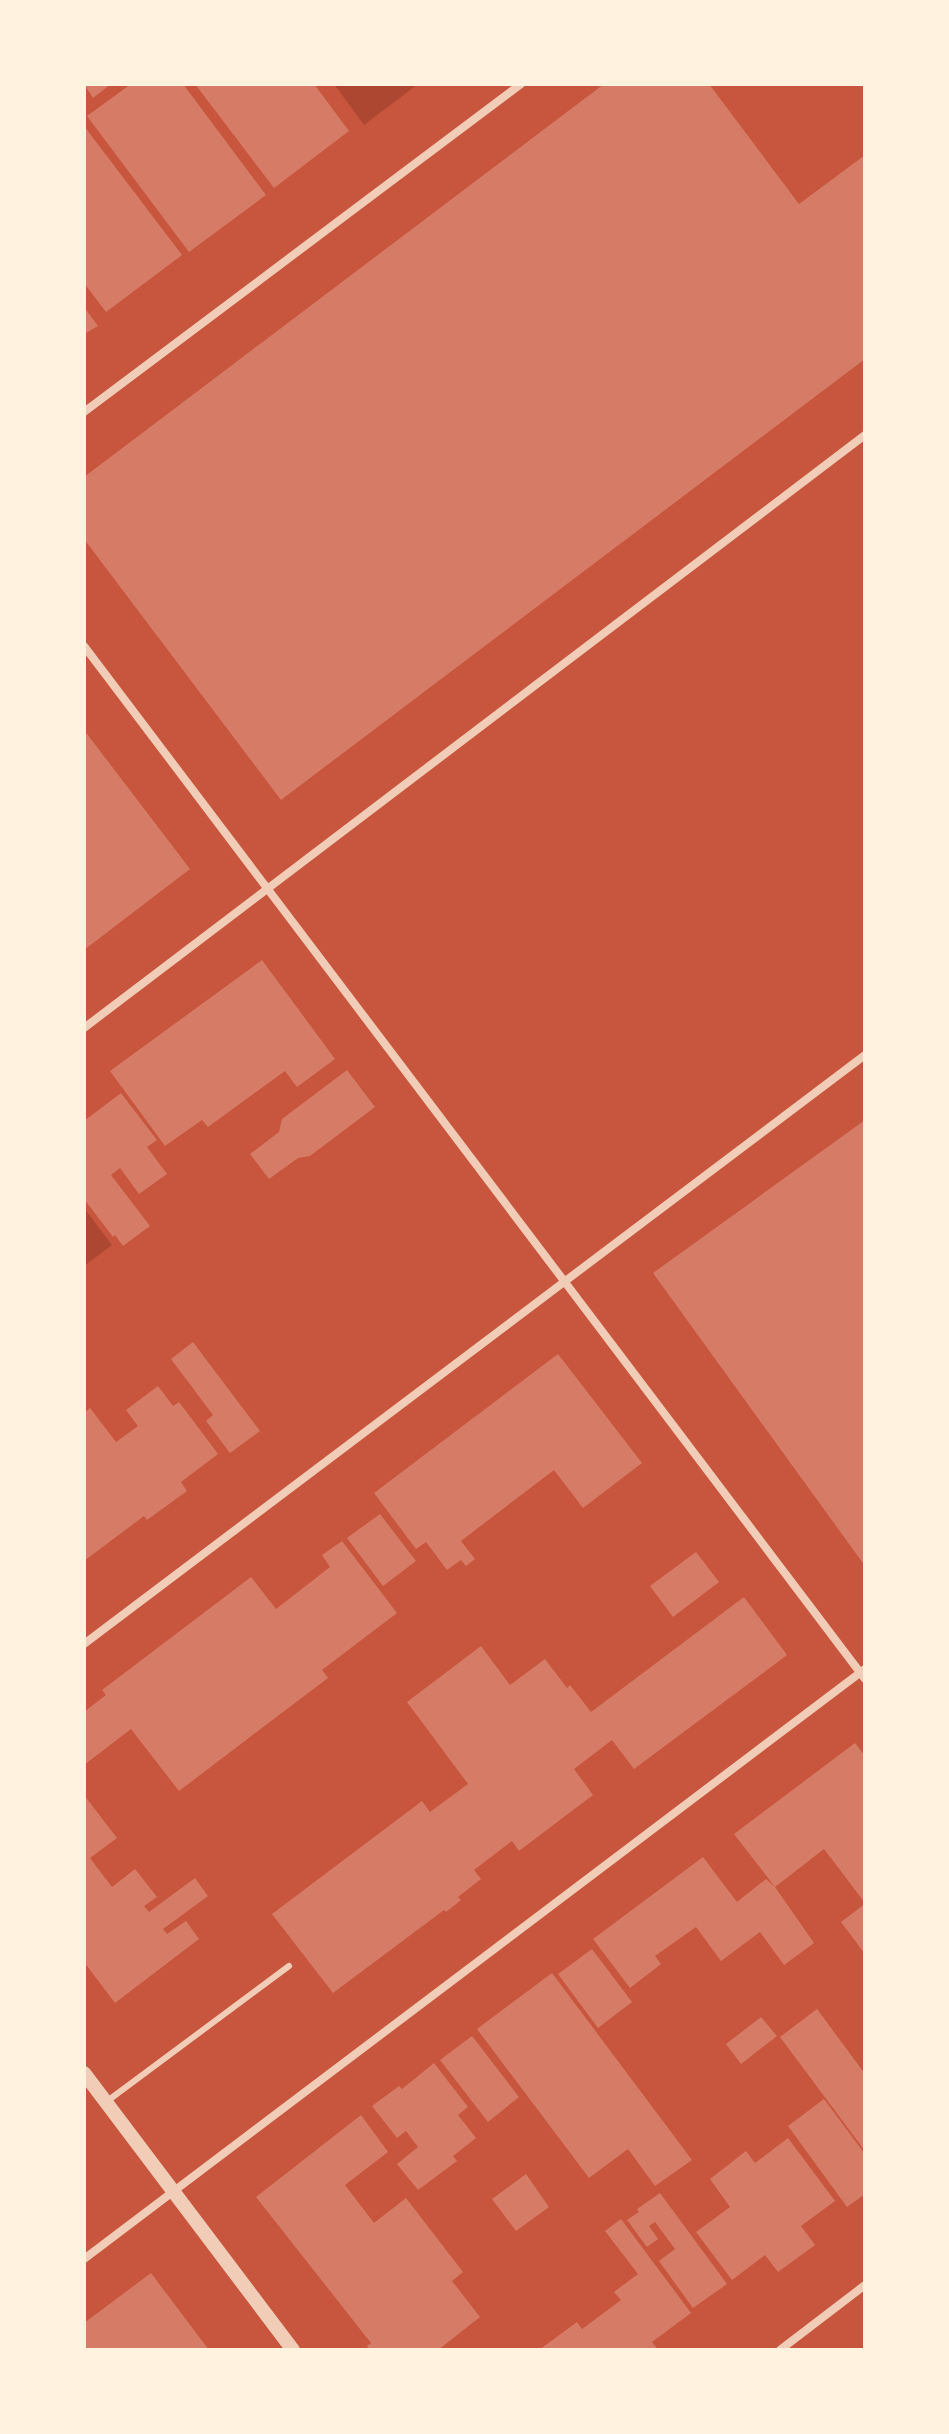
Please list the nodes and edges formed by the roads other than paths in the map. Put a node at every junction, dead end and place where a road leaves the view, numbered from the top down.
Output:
1 (521, 84) edge
2 (84, 412) edge
3 (865, 435) edge
4 (84, 646) edge
5 (267, 888) junction
6 (84, 1028) edge
7 (865, 1055) edge
8 (565, 1280) junction
9 (84, 1644) edge
10 (863, 1673) edge
11 (289, 1966) dead end
12 (84, 2073) edge
13 (106, 2102) junction
14 (174, 2192) junction
15 (84, 2259) edge
16 (865, 2285) edge
17 (293, 2350) edge
18 (780, 2350) edge

1 - 2 street
3 - 5 street
4 - 5 street
5 - 6 street
5 - 8 street
7 - 8 street
8 - 9 street
8 - 10 street
10 - 14 street
11 - 13 lane
12 - 13 street
13 - 14 street
14 - 15 street
14 - 17 street
16 - 18 street

